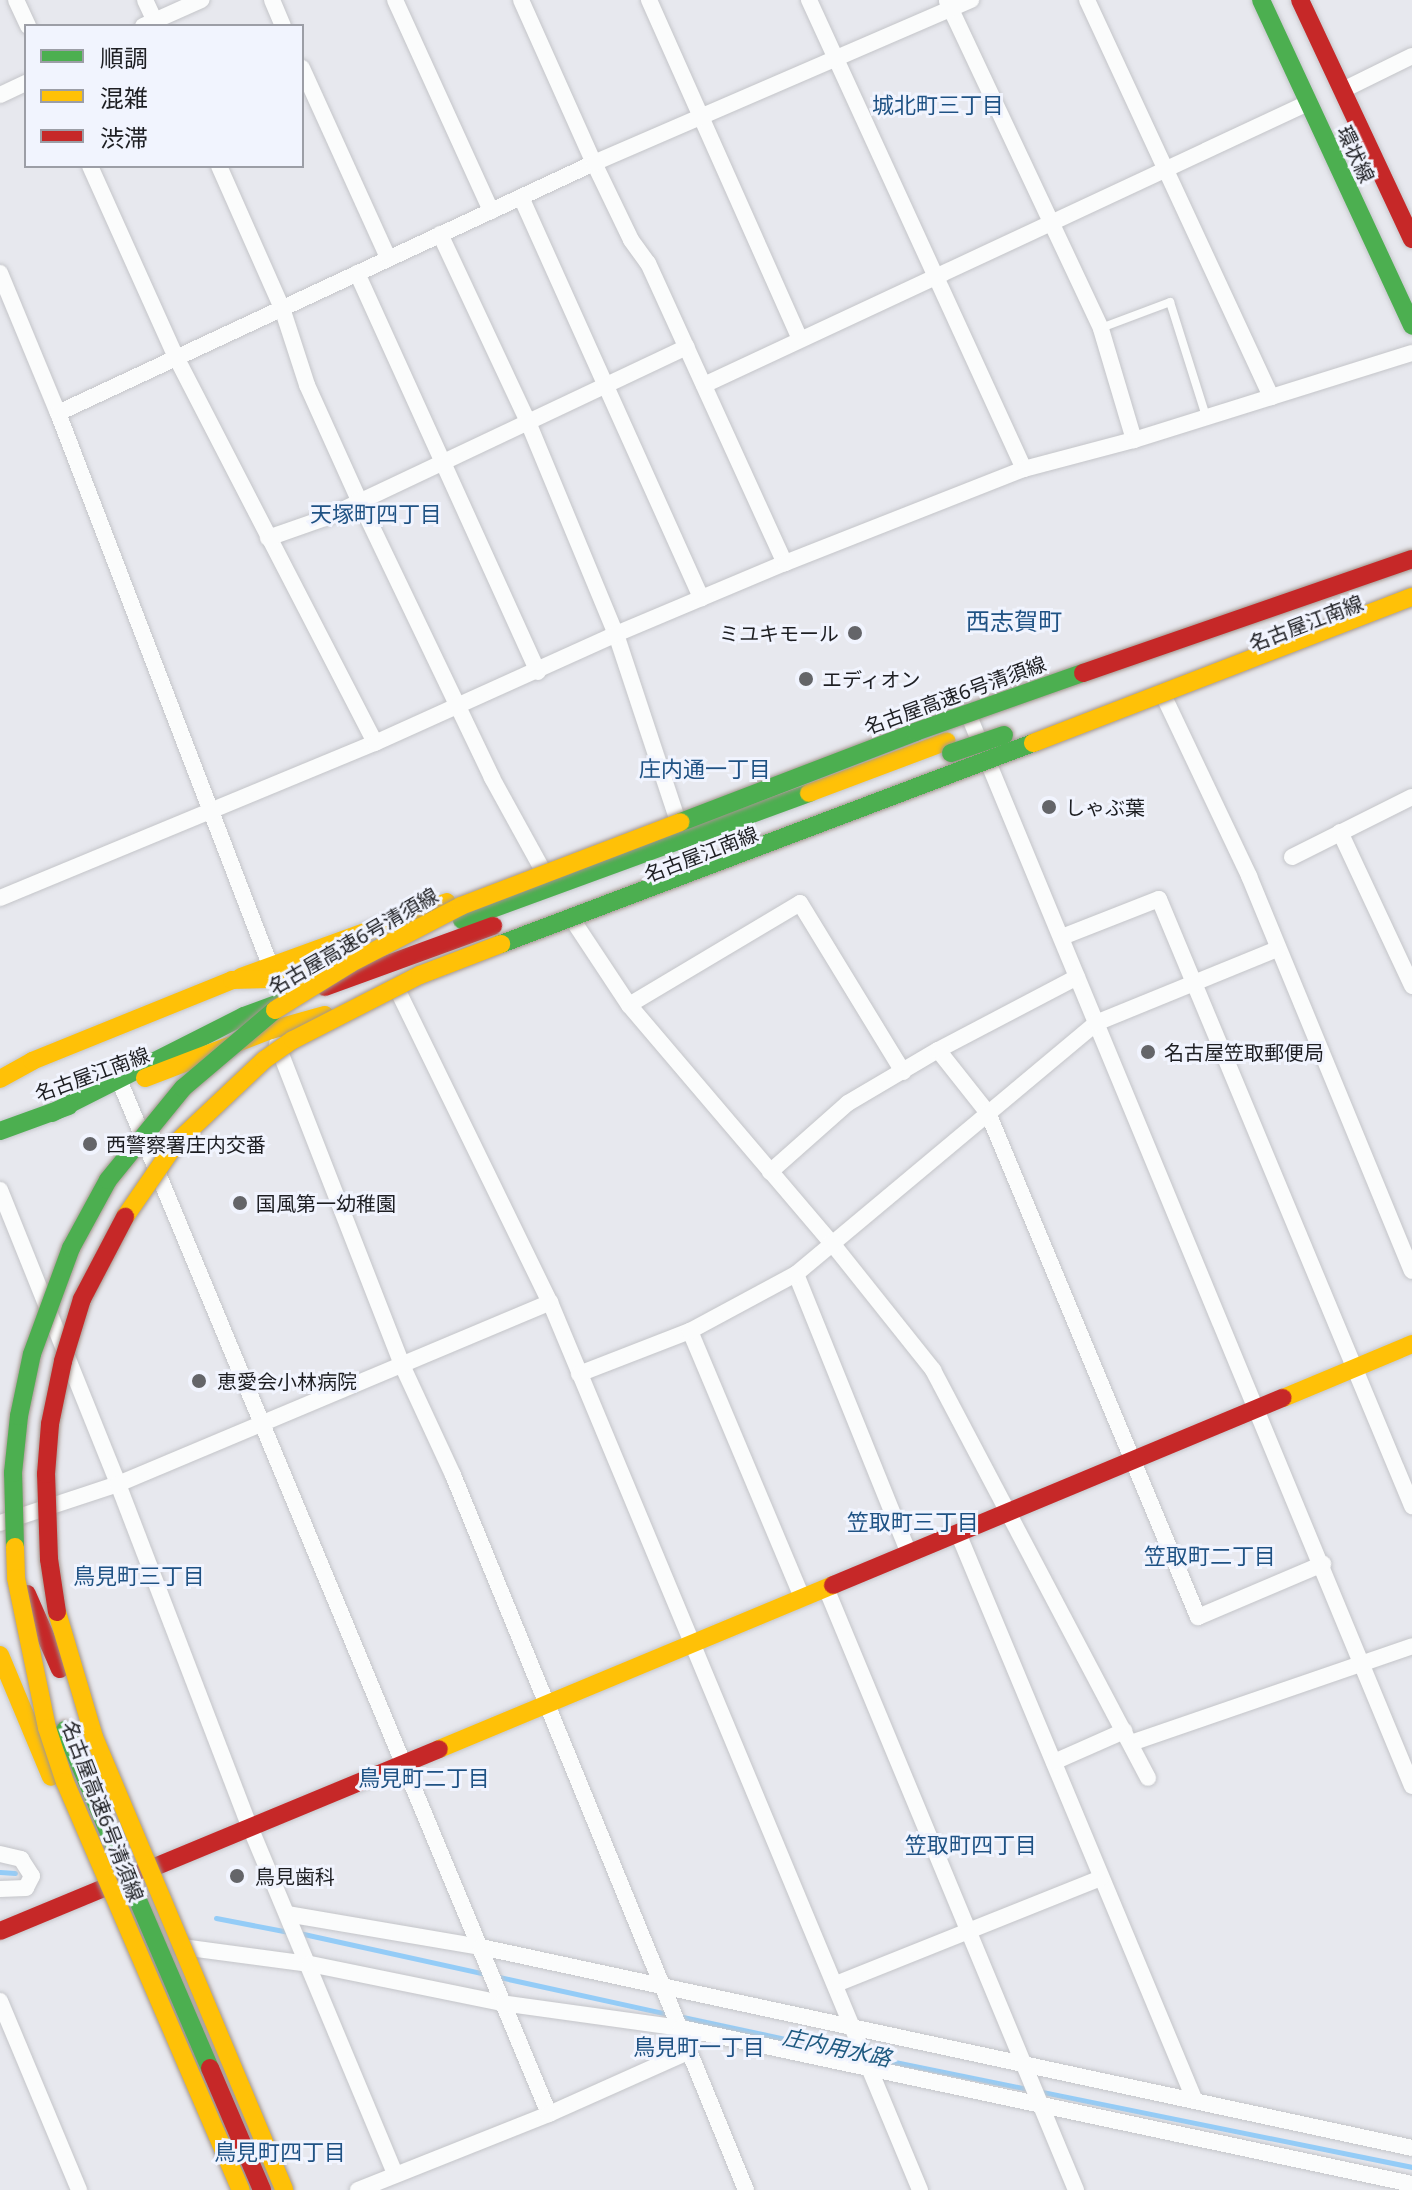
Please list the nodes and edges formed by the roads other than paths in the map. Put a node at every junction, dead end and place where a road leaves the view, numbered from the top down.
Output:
1 (16, 0) edge
2 (145, 0) edge
3 (201, 0) edge
4 (272, 0) edge
5 (395, 0) edge
6 (521, 0) edge
7 (649, 0) edge
8 (809, 0) edge
9 (971, 0) edge
10 (1087, 0) edge
11 (1261, 0) edge
12 (1300, 0) edge
13 (949, 4) edge
14 (27, 24) edge
15 (152, 24) edge
16 (282, 24) edge
17 (1412, 56) edge
18 (837, 60) junction
19 (304, 72) edge
20 (24, 84) edge
21 (1343, 90) junction
22 (0, 95) edge
23 (1308, 103) junction
24 (701, 117) junction
25 (594, 163) junction
26 (91, 168) edge
27 (220, 168) edge
28 (1166, 170) junction
29 (521, 197) junction
30 (491, 211) junction
31 (1051, 223) junction
32 (440, 234) junction
33 (1412, 239) edge
34 (388, 258) junction
35 (0, 273) edge
36 (357, 273) junction
37 (935, 278) junction
38 (282, 308) junction
39 (1412, 326) edge
40 (1101, 329) junction
41 (800, 339) junction
42 (687, 347) junction
43 (1412, 353) edge
44 (176, 357) junction
45 (605, 385) junction
46 (704, 385) junction
47 (1271, 397) junction
48 (58, 413) junction
49 (1206, 416) junction
50 (528, 422) junction
51 (1134, 440) junction
52 (442, 461) junction
53 (1024, 469) junction
54 (359, 500) junction
55 (268, 538) junction
56 (1412, 552) edge
57 (1412, 559) edge
58 (785, 563) junction
59 (1412, 569) edge
60 (1412, 594) edge
61 (701, 598) junction
62 (1412, 603) edge
63 (616, 634) junction
64 (538, 672) junction
65 (1166, 701) junction
66 (459, 707) junction
67 (969, 716) junction
68 (375, 743) junction
69 (993, 767) junction
70 (1412, 797) edge
71 (213, 812) junction
72 (678, 822) junction
73 (1340, 832) junction
74 (1292, 857) dead end
75 (542, 869) junction
76 (0, 898) edge
77 (576, 925) junction
78 (1062, 937) junction
79 (434, 938) junction
80 (1277, 949) junction
81 (270, 965) junction
82 (1077, 977) junction
83 (1193, 982) junction
84 (1412, 986) edge
85 (399, 993) junction
86 (629, 1005) junction
87 (1096, 1023) junction
88 (271, 1030) junction
89 (938, 1050) junction
90 (1, 1072) edge
91 (903, 1072) junction
92 (122, 1087) junction
93 (52, 1113) junction
94 (988, 1113) junction
95 (0, 1131) edge
96 (770, 1172) junction
97 (0, 1190) edge
98 (831, 1242) junction
99 (1412, 1271) edge
100 (796, 1274) junction
101 (550, 1302) junction
102 (690, 1331) junction
103 (1412, 1344) edge
104 (402, 1365) junction
105 (1355, 1368) junction
106 (579, 1374) junction
107 (1258, 1408) junction
108 (263, 1423) junction
109 (1134, 1460) junction
110 (118, 1484) junction
111 (1412, 1506) edge
112 (1009, 1512) junction
113 (0, 1523) edge
114 (0, 1530) edge
115 (958, 1533) junction
116 (909, 1553) junction
117 (1323, 1564) junction
118 (0, 1579) edge
119 (826, 1588) junction
120 (802, 1598) junction
121 (692, 1643) junction
122 (1412, 1646) edge
123 (0, 1655) edge
124 (1364, 1662) junction
125 (546, 1704) junction
126 (1127, 1737) junction
127 (1054, 1762) junction
128 (402, 1764) junction
129 (1148, 1778) dead end
130 (1412, 1786) edge
131 (250, 1827) junction
132 (0, 1854) edge
133 (147, 1870) junction
134 (1101, 1878) junction
135 (0, 1889) edge
136 (99, 1890) junction
137 (287, 1914) junction
138 (0, 1931) edge
139 (970, 1933) junction
140 (481, 1947) junction
141 (185, 1954) junction
142 (310, 1964) junction
143 (836, 1984) junction
144 (665, 1985) junction
145 (0, 2001) edge
146 (501, 2003) junction
147 (681, 2028) junction
148 (855, 2030) junction
149 (690, 2051) junction
150 (870, 2067) junction
151 (1027, 2068) junction
152 (1195, 2101) junction
153 (1044, 2108) junction
154 (549, 2114) junction
155 (199, 2128) junction
156 (1412, 2148) edge
157 (395, 2174) junction
158 (1412, 2184) edge
159 (79, 2190) edge
160 (227, 2190) edge
161 (234, 2190) edge
162 (241, 2190) edge
163 (262, 2190) edge
164 (285, 2190) edge
165 (358, 2190) edge
166 (746, 2190) edge
167 (920, 2190) edge
168 (1076, 2190) edge

1 - 14 street
2 - 15 street
3 - 15 street
4 - 16 street
5 - 30 street
6 - 25 street
7 - 24 street
8 - 18 street
9 - 13 street
10 - 28 street
11 - 23 main road, 環状線
12 - 21 main road, 環状線
13 - 18 street
13 - 31 street
17 - 21 street
18 - 24 street
18 - 37 street
19 - 34 street
20 - 22 street
21 - 33 main road, 環状線
23 - 28 street
23 - 39 main road, 環状線
24 - 25 street
24 - 41 street
25 - 29 street
25 - 42 street
26 - 44 street
27 - 38 street
28 - 31 street
28 - 47 street
29 - 30 street
29 - 45 street
30 - 32 street
31 - 37 street
31 - 40 street
32 - 34 street
32 - 50 street
34 - 36 street
35 - 48 street
36 - 38 street
36 - 52 street
37 - 41 street
37 - 53 street
38 - 44 street
38 - 54 street
40 - 49 lane
40 - 51 street
41 - 46 street
42 - 45 street
42 - 46 street
43 - 47 street
44 - 48 street
44 - 55 street
45 - 50 street
45 - 61 street
46 - 58 street
47 - 49 street
48 - 71 street
49 - 51 street
50 - 52 street
50 - 63 street
51 - 53 street
52 - 54 street
52 - 64 street
53 - 58 street
54 - 55 street
54 - 66 street
55 - 68 street
56 - 67 main road, 名古屋江南線
57 - 162 main road, 名古屋高速6号清須線, bridge
58 - 61 street
59 - 79 main road
60 - 79 main road, bridge
60 - 141 main road, 名古屋高速6号清須線, bridge
61 - 63 street
62 - 65 main road, 名古屋江南線
63 - 64 street
63 - 72 street
64 - 66 street
65 - 69 main road, 名古屋江南線
65 - 80 street
66 - 68 street
66 - 75 street
67 - 69 street
67 - 72 main road, 名古屋江南線
68 - 71 street
69 - 77 main road, 名古屋江南線
69 - 78 street
70 - 73 street
71 - 76 street
71 - 81 street
72 - 75 main road, 名古屋江南線
73 - 74 street
73 - 84 street
75 - 81 main road, 名古屋江南線
77 - 85 main road, 名古屋江南線
77 - 86 street
78 - 82 street
78 - 83 street
79 - 90 main road
79 - 93 main road
80 - 83 street
80 - 99 street
81 - 90 main road, 名古屋江南線
82 - 87 street
82 - 89 street
83 - 87 street
83 - 105 street
85 - 88 main road, 名古屋江南線
85 - 101 street
86 - 91 street
86 - 96 street
87 - 94 street
87 - 107 street
88 - 92 main road, 名古屋江南線
88 - 104 street
89 - 91 street
89 - 94 street
91 - 96 street
92 - 93 main road, 名古屋江南線
92 - 108 street
93 - 95 main road, 名古屋江南線
94 - 98 street
94 - 109 street
96 - 98 street
97 - 110 street
98 - 100 street
98 - 112 street
100 - 102 street
100 - 116 street
101 - 104 street
101 - 106 street
102 - 106 street
102 - 120 street
103 - 105 main road
104 - 108 street
104 - 125 street
105 - 107 main road
105 - 111 street
106 - 121 street
107 - 109 main road
107 - 117 street
108 - 110 street
108 - 128 street
109 - 112 main road
109 - 117 street
110 - 113 street
110 - 131 street
112 - 115 main road
112 - 126 street
114 - 133 main road
115 - 116 main road
115 - 127 street
116 - 119 main road
117 - 124 street
118 - 163 main road, bridge
119 - 120 main road
119 - 139 street
120 - 121 main road
121 - 125 main road
121 - 143 street
122 - 124 street
123 - 136 main road
124 - 126 street
124 - 130 street
125 - 128 main road
125 - 144 street
126 - 127 street
126 - 129 street
127 - 134 street
128 - 131 main road
128 - 140 street
131 - 133 main road
131 - 137 street
132 - 135 street
133 - 136 main road
133 - 141 main road
134 - 139 street
134 - 152 street
136 - 138 main road
136 - 155 main road
137 - 140 street
137 - 142 street
139 - 143 street
139 - 151 street
140 - 144 street
140 - 146 street
141 - 142 street
141 - 164 main road, 名古屋高速6号清須線, bridge
142 - 146 street
142 - 157 street
143 - 148 street
144 - 147 street
144 - 148 street
145 - 159 street
146 - 147 street
146 - 154 street
147 - 149 street
147 - 150 street
148 - 150 street
148 - 151 street
149 - 154 street
149 - 166 street
150 - 153 street
150 - 167 street
151 - 152 street
151 - 153 street
152 - 156 street
153 - 158 street
153 - 168 street
154 - 157 street
155 - 160 main road
155 - 161 main road
157 - 165 street

